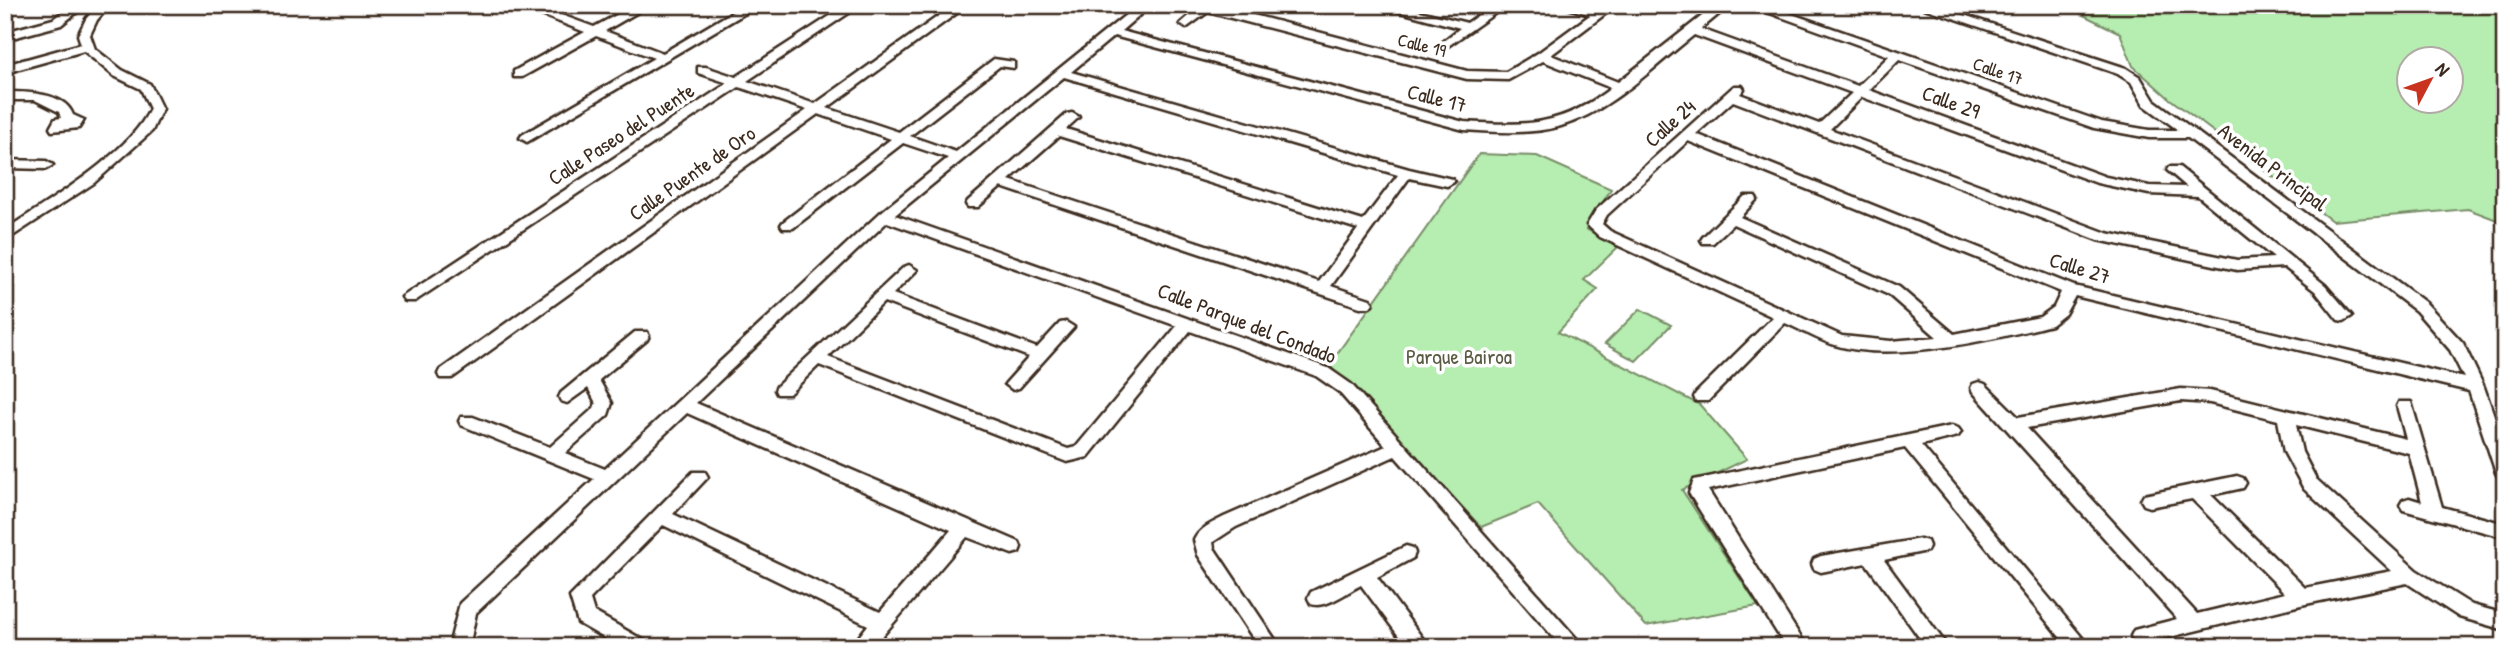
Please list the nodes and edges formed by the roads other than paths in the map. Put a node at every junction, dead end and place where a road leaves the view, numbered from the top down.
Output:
1 (80, 5) edge
2 (103, 5) edge
3 (522, 5) edge
4 (644, 5) edge
5 (753, 5) edge
6 (855, 5) edge
7 (962, 5) edge
8 (1145, 5) edge
9 (1381, 5) edge
10 (1501, 5) edge
11 (1565, 5) edge
12 (1611, 5) edge
13 (1724, 5) edge
14 (1754, 5) edge
15 (1921, 5) edge
16 (1208, 6) edge
17 (1600, 14) junction
18 (1186, 24) dead end
19 (1469, 27) junction
20 (1692, 30) junction
21 (594, 32) junction
22 (1112, 32) junction
23 (5, 36) edge
24 (1448, 42) dead end
25 (87, 44) junction
26 (1896, 55) junction
27 (1542, 56) junction
28 (663, 57) junction
29 (5, 62) edge
30 (1010, 65) dead end
31 (5, 69) edge
32 (702, 71) dead end
33 (1062, 73) junction
34 (518, 74) dead end
35 (737, 83) junction
36 (1620, 87) junction
37 (1861, 92) junction
38 (5, 96) edge
39 (816, 110) junction
40 (1072, 117) dead end
41 (68, 119) dead end
42 (1821, 130) junction
43 (1058, 131) junction
44 (2194, 134) junction
45 (1688, 136) junction
46 (527, 138) dead end
47 (900, 138) junction
48 (958, 157) junction
49 (5, 164) edge
50 (46, 165) dead end
51 (2174, 170) dead end
52 (1406, 173) junction
53 (1001, 182) junction
54 (1447, 182) dead end
55 (2201, 192) junction
56 (1751, 199) dead end
57 (973, 204) dead end
58 (885, 216) junction
59 (1731, 218) junction
60 (788, 225) dead end
61 (1367, 227) junction
62 (5, 237) edge
63 (1708, 240) dead end
64 (2288, 262) junction
65 (909, 270) dead end
66 (1322, 287) junction
67 (2070, 290) junction
68 (883, 296) junction
69 (410, 298) dead end
70 (1365, 303) dead end
71 (1783, 316) junction
72 (2344, 316) dead end
73 (1188, 323) junction
74 (1066, 327) dead end
75 (641, 336) dead end
76 (1950, 340) junction
77 (1040, 355) junction
78 (818, 359) junction
79 (446, 374) dead end
80 (588, 380) junction
81 (1013, 384) dead end
82 (2476, 387) junction
83 (1979, 388) dead end
84 (783, 390) dead end
85 (567, 397) dead end
86 (1702, 397) dead end
87 (685, 405) junction
88 (2406, 407) dead end
89 (2286, 416) junction
90 (467, 421) dead end
91 (2014, 424) junction
92 (1952, 432) dead end
93 (1910, 443) junction
94 (2415, 447) junction
95 (1398, 448) junction
96 (552, 455) junction
97 (2505, 473) edge
98 (607, 477) junction
99 (699, 477) dead end
100 (2237, 483) dead end
101 (2196, 491) junction
102 (2150, 500) dead end
103 (2409, 505) dead end
104 (2434, 512) junction
105 (660, 516) junction
106 (964, 528) junction
107 (2499, 529) dead end
108 (1920, 546) dead end
109 (1012, 547) dead end
110 (1406, 553) dead end
111 (1871, 556) junction
112 (1821, 564) dead end
113 (2409, 575) junction
114 (1365, 576) junction
115 (2301, 597) junction
116 (1318, 598) dead end
117 (882, 622) junction
118 (2505, 622) edge
119 (2193, 623) junction
120 (2141, 636) dead end
121 (2076, 646) edge
122 (464, 647) edge
123 (638, 647) edge
124 (861, 647) edge
125 (1270, 647) edge
126 (1419, 647) edge
127 (1574, 647) edge
128 (1797, 647) edge
129 (1938, 647) edge

1 - 23 street
2 - 25 street
3 - 21 street
4 - 21 street
5 - 28 street
6 - 35 street, Calle Paseo del Puente
7 - 39 street, Calle Puente de Oro
8 - 22 street
9 - 19 street
10 - 19 street
11 - 17 street
12 - 17 street, Calle 19
13 - 20 street, Calle 17
14 - 26 street, Calle 17
15 - 44 street, Avenida Principal
16 - 18 street
16 - 27 street, Calle 19
17 - 27 street, Calle 19
19 - 24 street
20 - 36 street, Calle 17
20 - 37 street, Calle 29
21 - 28 street
21 - 34 street
22 - 33 street
22 - 36 street, Calle 17
25 - 29 street
25 - 31 street
25 - 62 street
26 - 37 street
26 - 44 street, Calle 17
27 - 36 street
28 - 46 street
30 - 47 street
32 - 35 street
33 - 48 street
33 - 52 street
35 - 39 street
35 - 69 street, Calle Paseo del Puente
37 - 42 street
37 - 55 street, Calle 29
38 - 41 street
39 - 47 street
39 - 79 street, Calle Puente de Oro
40 - 43 street
42 - 45 street, Calle 24
42 - 64 street, Calle 24
43 - 53 street
43 - 61 street
44 - 82 street, Avenida Principal
45 - 67 street, Calle 27
45 - 71 street, Calle 24
47 - 48 street
47 - 60 street
48 - 58 street
49 - 50 street
51 - 55 street
52 - 54 street
52 - 61 street
53 - 57 street
53 - 66 street
55 - 64 street
56 - 59 street
58 - 73 street, Calle Parque del Condado
58 - 87 street
59 - 63 street
59 - 76 street
61 - 66 street
64 - 72 street
65 - 68 street
66 - 70 street
67 - 76 street, Calle 24
67 - 82 street, Calle 27
68 - 77 street
68 - 78 street
71 - 76 street, Calle 24
71 - 86 street
73 - 78 street
73 - 95 street, Calle Parque del Condado
74 - 77 street
75 - 80 street
77 - 81 street
78 - 84 street
80 - 85 street
80 - 96 street
82 - 97 street, Avenida Principal
83 - 91 street
87 - 98 street
87 - 106 street
88 - 94 street
89 - 91 street
89 - 94 street
89 - 113 street
90 - 96 street
91 - 119 street
92 - 93 street
93 - 121 street
93 - 128 street
94 - 104 street
95 - 125 street
95 - 127 street, Calle Parque del Condado
96 - 98 street
98 - 122 street
99 - 105 street
100 - 101 street
101 - 102 street
101 - 115 street
103 - 104 street
104 - 107 street
105 - 117 street
105 - 123 street
106 - 109 street
106 - 117 street
108 - 111 street
110 - 114 street
111 - 112 street
111 - 129 street
113 - 115 street
113 - 118 street
114 - 116 street
114 - 126 street
115 - 119 street
117 - 124 street
119 - 120 street

